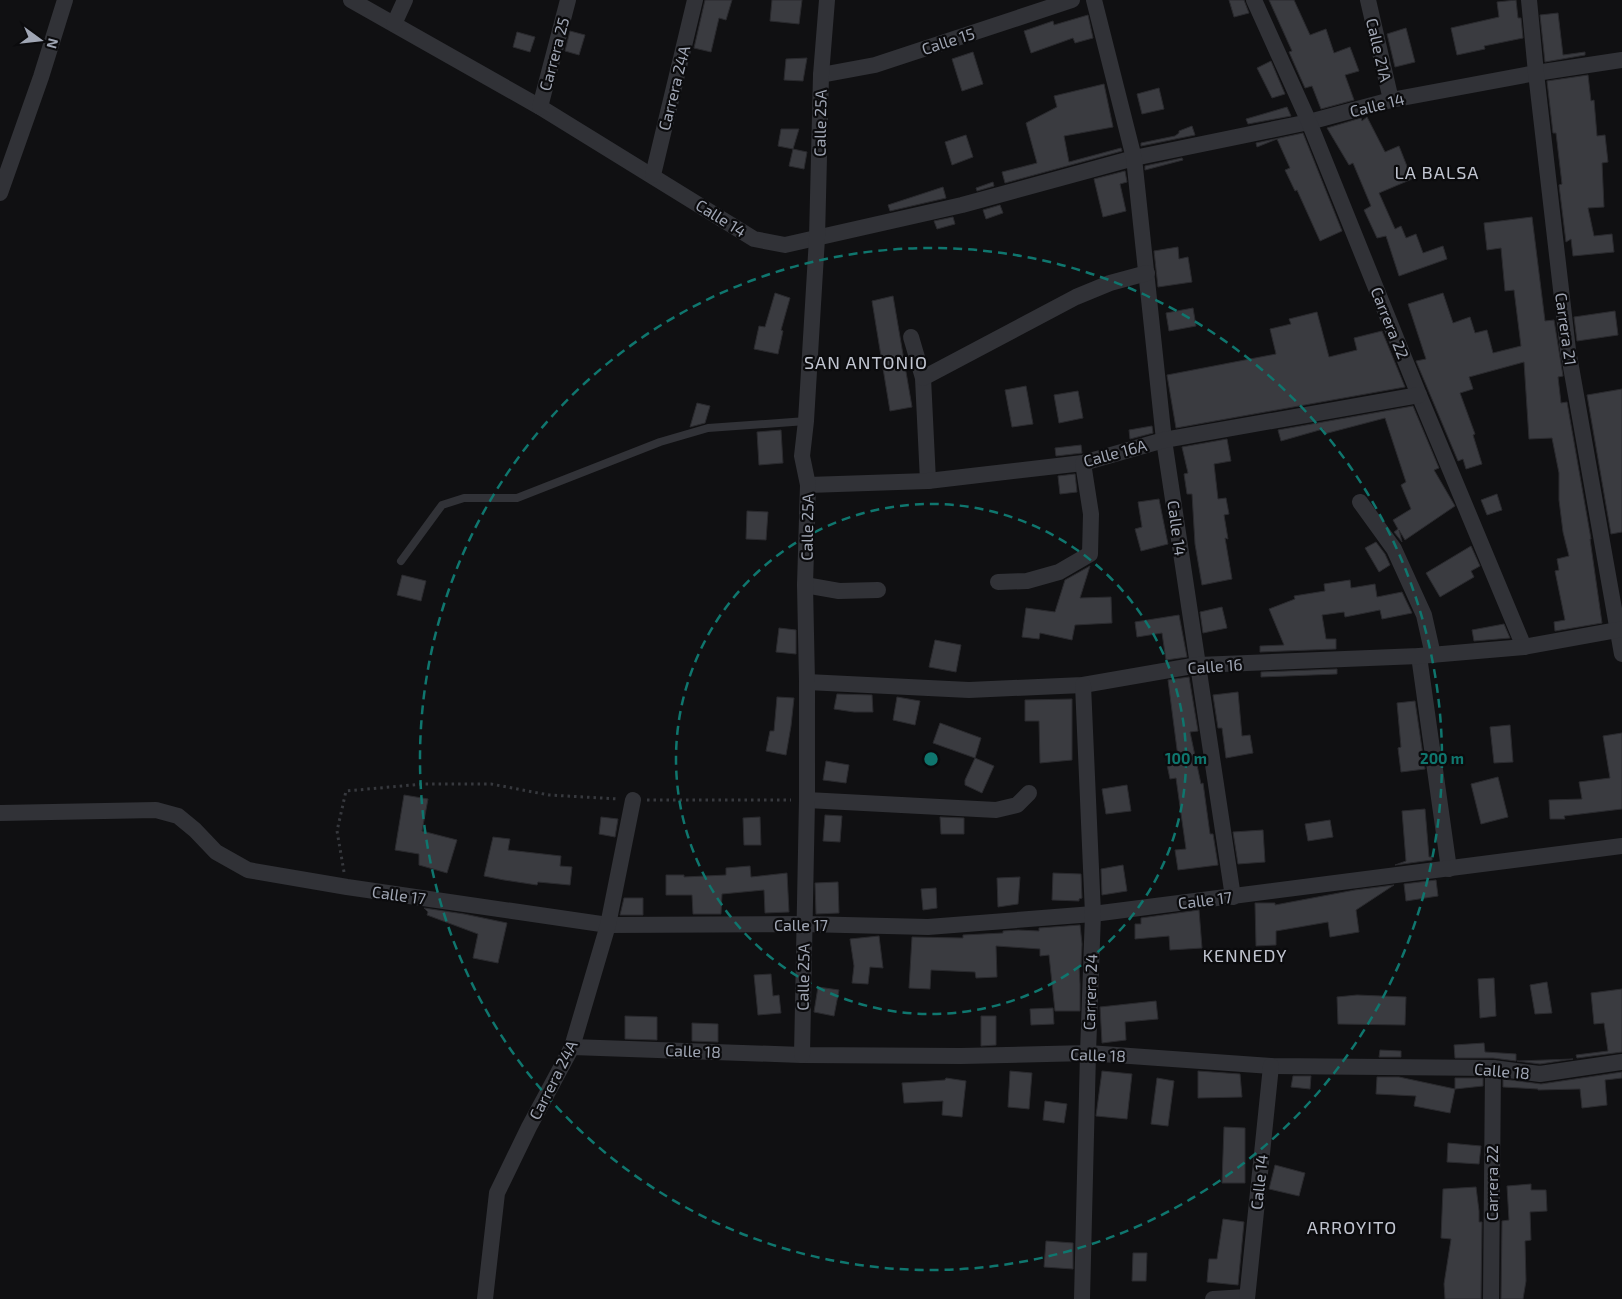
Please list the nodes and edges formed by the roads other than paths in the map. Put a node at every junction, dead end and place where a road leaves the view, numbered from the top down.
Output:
1 (65, 0) edge
2 (351, 0) edge
3 (406, 0) edge
4 (568, 0) edge
5 (695, 0) edge
6 (827, 0) edge
7 (1072, 0) edge
8 (1094, 0) edge
9 (1254, 0) edge
10 (1368, 0) edge
11 (1529, 0) edge
12 (394, 24) junction
13 (1622, 60) edge
14 (1536, 73) junction
15 (821, 76) junction
16 (1391, 100) junction
17 (540, 107) junction
18 (1309, 122) junction
19 (1134, 158) junction
20 (653, 176) junction
21 (0, 194) edge
22 (817, 238) junction
23 (1147, 273) junction
24 (911, 337) dead end
25 (924, 378) junction
26 (1419, 395) junction
27 (806, 421) junction
28 (1164, 440) junction
29 (1083, 462) junction
30 (928, 481) junction
31 (808, 485) junction
32 (1360, 502) dead end
33 (401, 561) dead end
34 (998, 582) dead end
35 (805, 586) junction
36 (878, 590) dead end
37 (1620, 630) edge
38 (1524, 646) junction
39 (1622, 654) edge
40 (1426, 655) junction
41 (1198, 665) junction
42 (808, 682) junction
43 (1082, 685) junction
44 (1029, 793) dead end
45 (633, 800) road end
46 (807, 800) junction
47 (0, 812) edge
48 (1622, 846) edge
49 (1449, 869) junction
50 (1233, 897) junction
51 (1093, 914) junction
52 (804, 924) junction
53 (608, 925) junction
54 (572, 1047) junction
55 (1088, 1053) junction
56 (802, 1055) junction
57 (1622, 1062) edge
58 (1271, 1066) junction
59 (1493, 1068) junction
60 (1247, 1298) edge
61 (485, 1299) edge
62 (1082, 1299) edge
63 (1213, 1299) edge
64 (1491, 1299) edge

1 - 21 street
2 - 12 street, Calle 14
3 - 12 street
4 - 17 street, Carrera 25
5 - 20 street, Carrera 24A
6 - 15 street, Calle 25A
7 - 15 street, Calle 15
8 - 19 street, Calle 14
9 - 18 street, Carrera 22
10 - 16 street, Calle 21A
11 - 14 street, Carrera 21
12 - 17 street, Calle 14
13 - 14 street, Calle 14
14 - 16 street, Calle 14
14 - 37 street, Carrera 21
15 - 22 street, Calle 25A
16 - 18 street, Calle 14
17 - 20 street, Calle 14
18 - 19 street, Calle 14
18 - 26 street, Carrera 22
19 - 22 street, Calle 14
19 - 23 street, Calle 14
20 - 22 street, Calle 14
22 - 27 street, Calle 25A
23 - 25 street
23 - 28 street, Calle 14
24 - 25 street
25 - 30 street
26 - 28 street, Calle 16A
26 - 38 street, Carrera 22
27 - 31 street, Calle 25A
27 - 33 lane
28 - 29 street, Calle 16A
28 - 41 street, Calle 14
29 - 30 street, Calle 16A
29 - 34 street
30 - 31 street, Calle 16A
31 - 35 street, Calle 25A
32 - 40 street
35 - 36 street
35 - 42 street, Calle 25A
37 - 38 street, Calle 16
37 - 39 street, Carrera 21
38 - 40 street, Calle 16
40 - 41 street, Calle 16
40 - 49 street
41 - 43 street, Calle 16
41 - 50 street, Calle 14
42 - 43 street, Calle 16
42 - 46 street, Calle 25A
43 - 51 street, Carrera 24
44 - 46 street
45 - 53 street, Carrera 24A
46 - 52 street, Calle 25A
47 - 53 street, Calle 17
48 - 49 street, Calle 17
49 - 50 street, Calle 17
50 - 51 street, Calle 17
51 - 52 street, Calle 17
51 - 55 street, Carrera 24
52 - 53 street, Calle 17
52 - 56 street, Calle 25A
53 - 54 street, Carrera 24A
54 - 56 street, Calle 18
54 - 61 street, Carrera 24A
55 - 56 street, Calle 18
55 - 58 street, Calle 18
55 - 62 street, Carrera 24
57 - 59 street, Calle 18
58 - 59 street, Calle 18
58 - 60 street, Calle 14
59 - 64 street, Carrera 22
60 - 63 street

